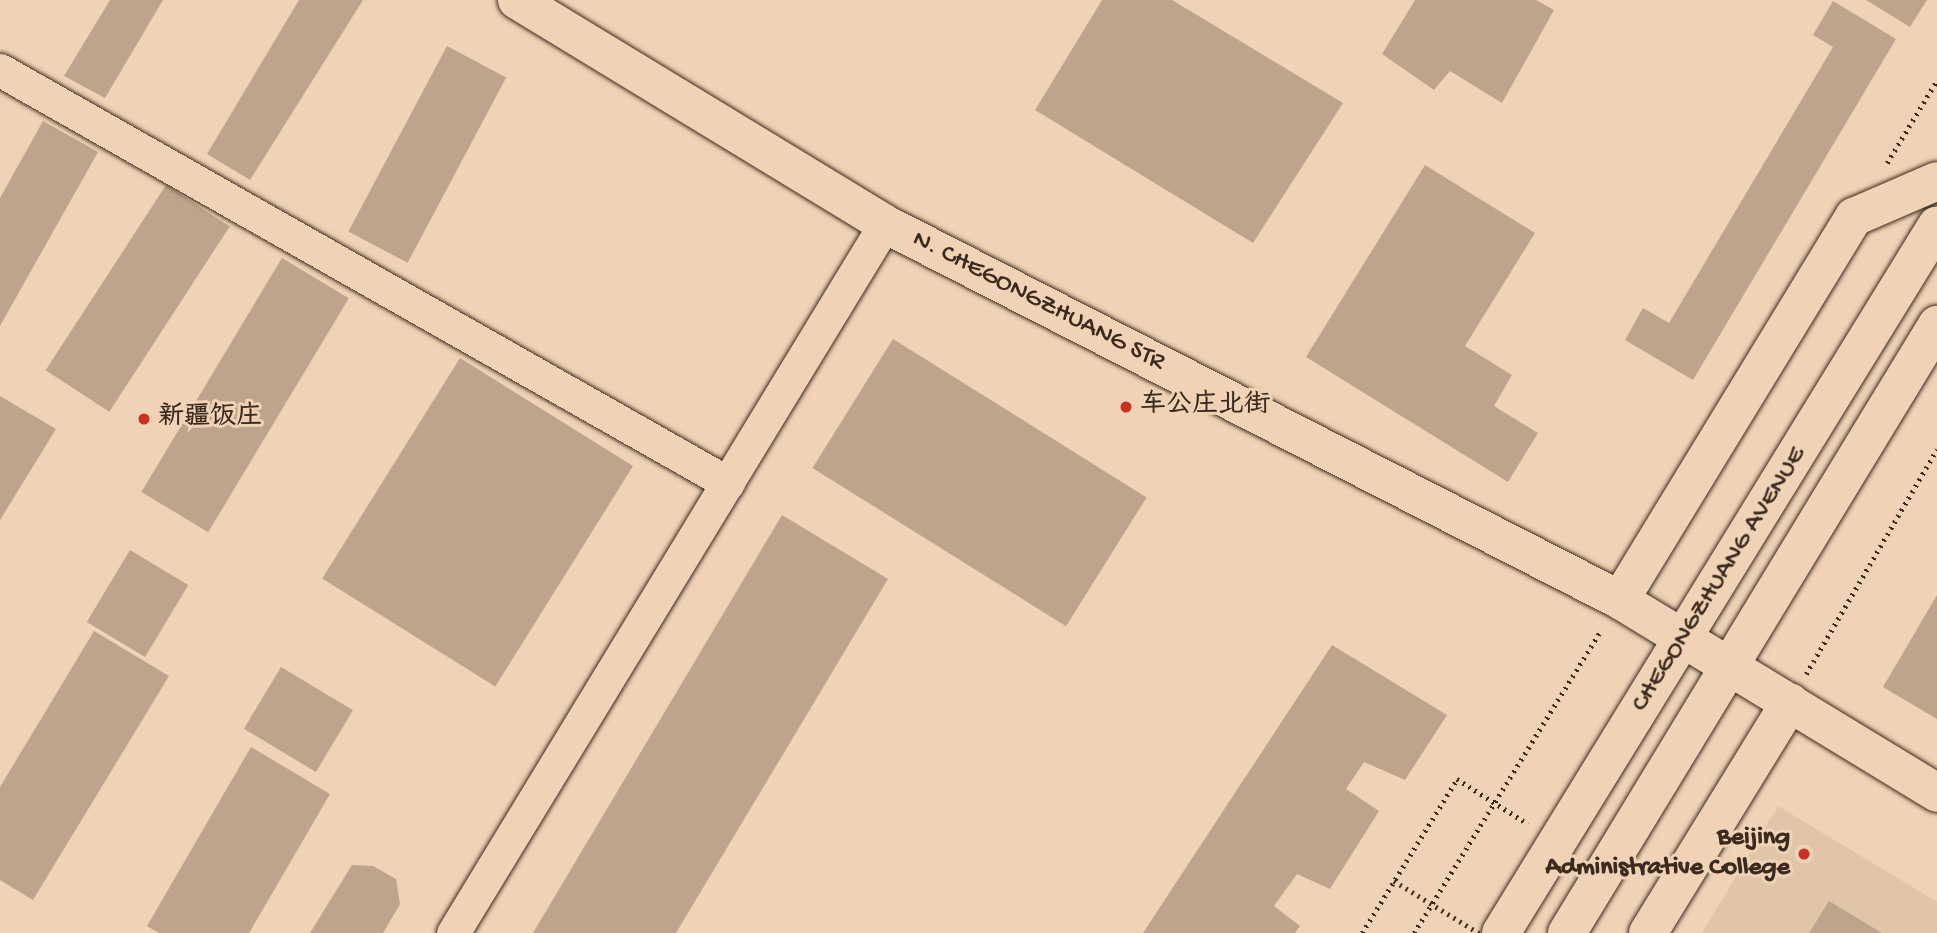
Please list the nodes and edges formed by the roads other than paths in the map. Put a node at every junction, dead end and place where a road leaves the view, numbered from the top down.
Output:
1 (517, 0) edge
2 (0, 70) edge
3 (1937, 181) edge
4 (885, 224) junction
5 (1937, 225) edge
6 (1937, 325) edge
7 (728, 483) junction
8 (1620, 600) junction
9 (1685, 639) junction
10 (1731, 666) junction
11 (1790, 702) junction
12 (1937, 793) edge
13 (453, 933) edge
14 (1501, 933) edge
15 (1567, 933) edge
16 (1648, 933) edge

1 - 4 street, N. CHEGONGZHUANG STR
2 - 7 street
3 - 8 street
4 - 7 street
4 - 8 street, N. CHEGONGZHUANG STR
5 - 9 street, CHEGONGZHUANG AVENUE
6 - 10 street, CHEGONGZHUANG AVENUE
7 - 13 street
8 - 9 street, N. CHEGONGZHUANG STR
9 - 10 street, N. CHEGONGZHUANG STR
9 - 14 street, CHEGONGZHUANG AVENUE
10 - 11 street, N. CHEGONGZHUANG STR
10 - 15 street, CHEGONGZHUANG AVENUE
11 - 12 street, N. CHEGONGZHUANG STR
11 - 16 street

